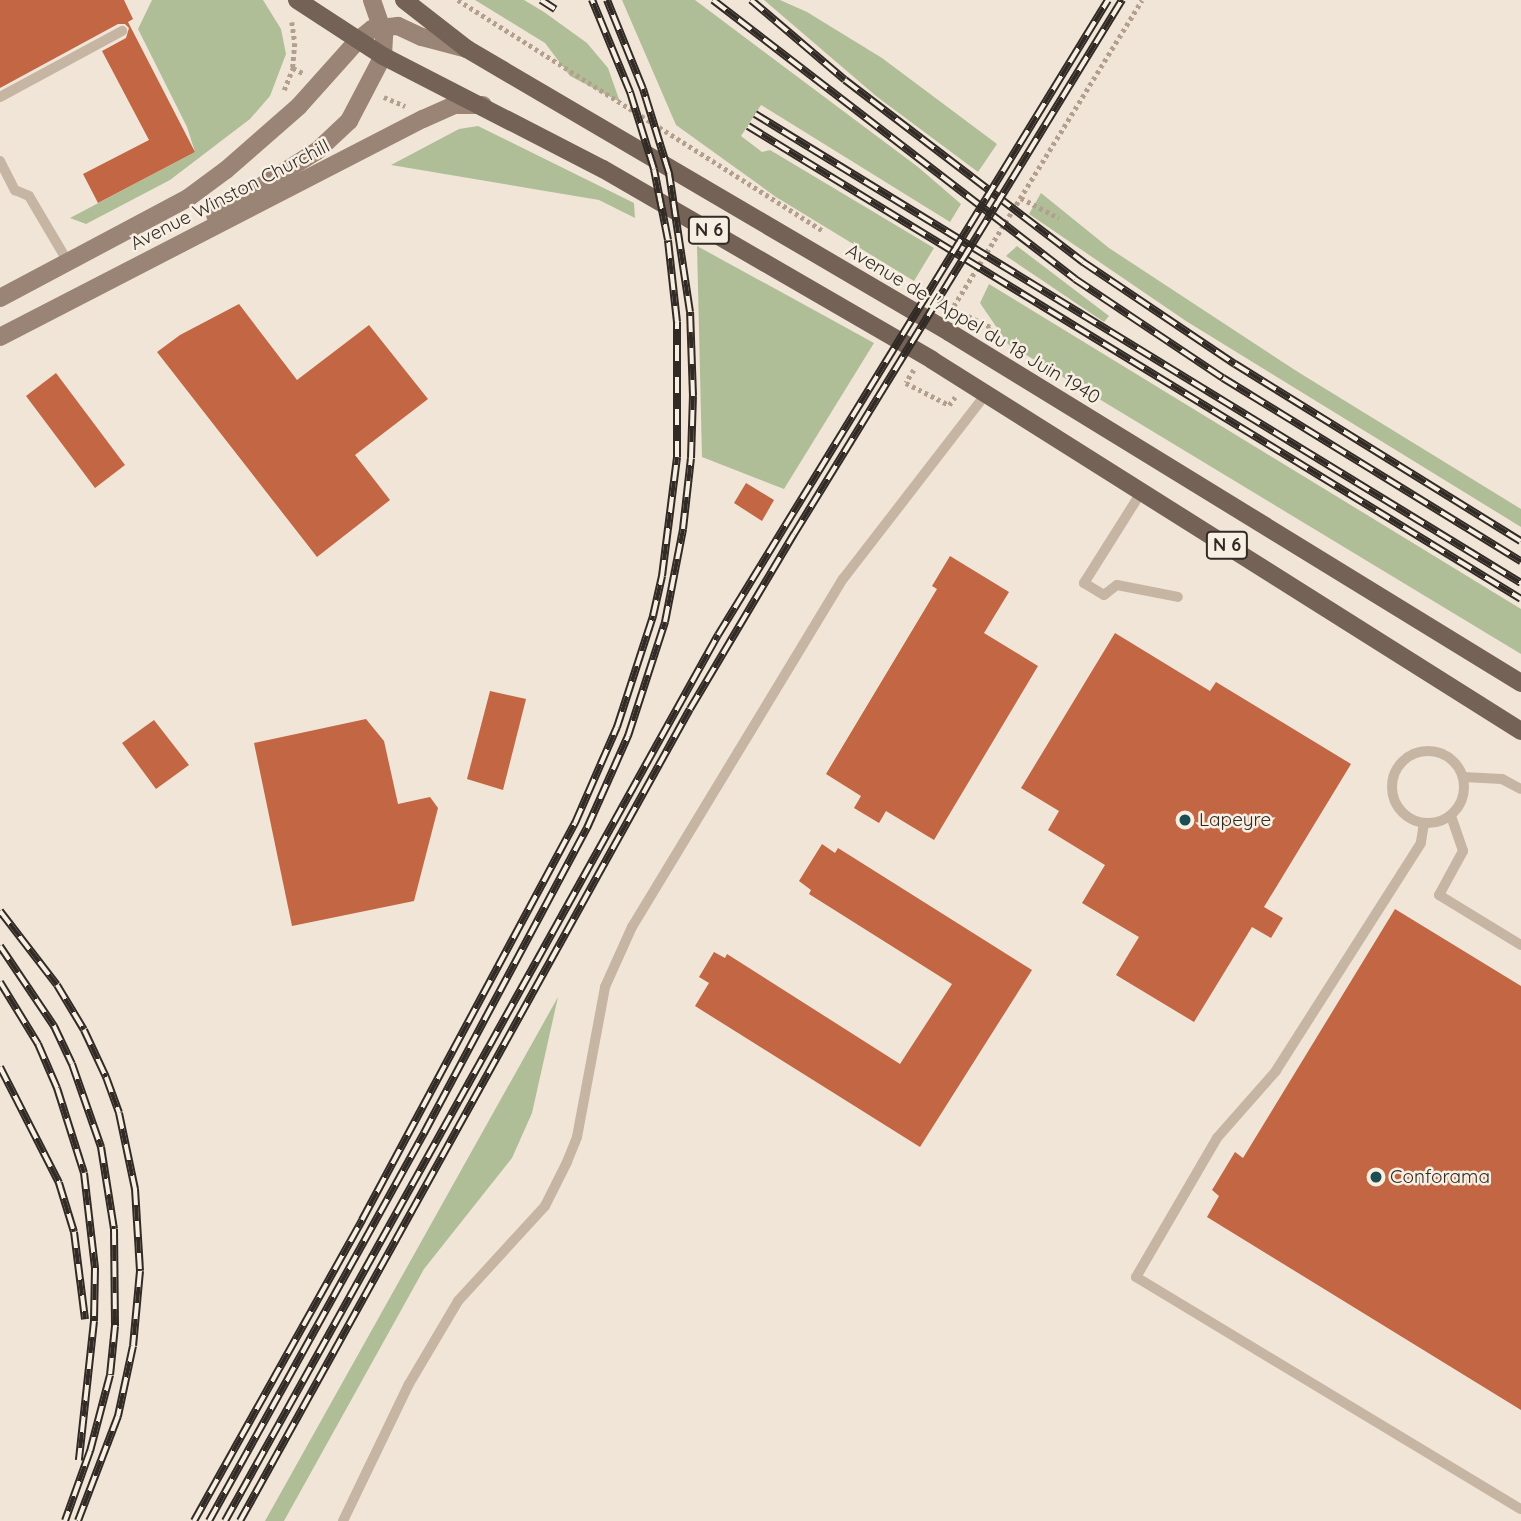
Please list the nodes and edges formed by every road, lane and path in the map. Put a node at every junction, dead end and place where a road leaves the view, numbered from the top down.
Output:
1 (372, 0) edge
2 (404, 0) edge
3 (1142, 0) edge
4 (293, 8) edge
5 (380, 26) junction
6 (122, 32) dead end
7 (358, 40) junction
8 (467, 49) junction
9 (383, 56) junction
10 (304, 74) dead end
11 (379, 94) dead end
12 (0, 97) edge
13 (482, 105) junction
14 (415, 111) dead end
15 (0, 162) edge
16 (1021, 198) junction
17 (1059, 218) dead end
18 (148, 260) junction
19 (68, 262) junction
20 (0, 298) edge
21 (956, 311) dead end
22 (946, 320) dead end
23 (991, 327) dead end
24 (0, 337) edge
25 (919, 362) dead end
26 (986, 393) junction
27 (955, 397) dead end
28 (1142, 492) junction
29 (1178, 597) dead end
30 (1521, 683) edge
31 (1521, 731) edge
32 (1463, 777) junction
33 (1521, 789) edge
34 (1451, 816) junction
35 (1424, 823) junction
36 (1521, 945) edge
37 (1521, 1509) edge
38 (343, 1521) edge

1 - 5 main road
2 - 8 main road, Avenue de l'Appel du 18 Juin 1940 / N 6
3 - 16 path
4 - 7 main road, N 6
4 - 10 path
5 - 7 main road, Avenue Winston Churchill
5 - 8 main road
5 - 9 main road
6 - 12 lane
7 - 9 main road, N 6
7 - 19 main road, Avenue Winston Churchill
8 - 30 main road, Avenue de l'Appel du 18 Juin 1940 / N 6
9 - 13 main road, N 6
9 - 18 main road
11 - 14 path
13 - 18 main road, Avenue Winston Churchill
13 - 26 main road, N 6
15 - 19 lane
16 - 17 path
16 - 22 path
18 - 24 main road, Avenue Winston Churchill
19 - 20 main road, Avenue Winston Churchill
21 - 23 path
25 - 27 path
26 - 28 main road, N 6
26 - 38 lane
28 - 29 lane
28 - 31 main road, N 6
32 - 33 lane
32 - 34 lane
32 - 35 lane
34 - 35 lane
34 - 36 lane
35 - 37 lane

